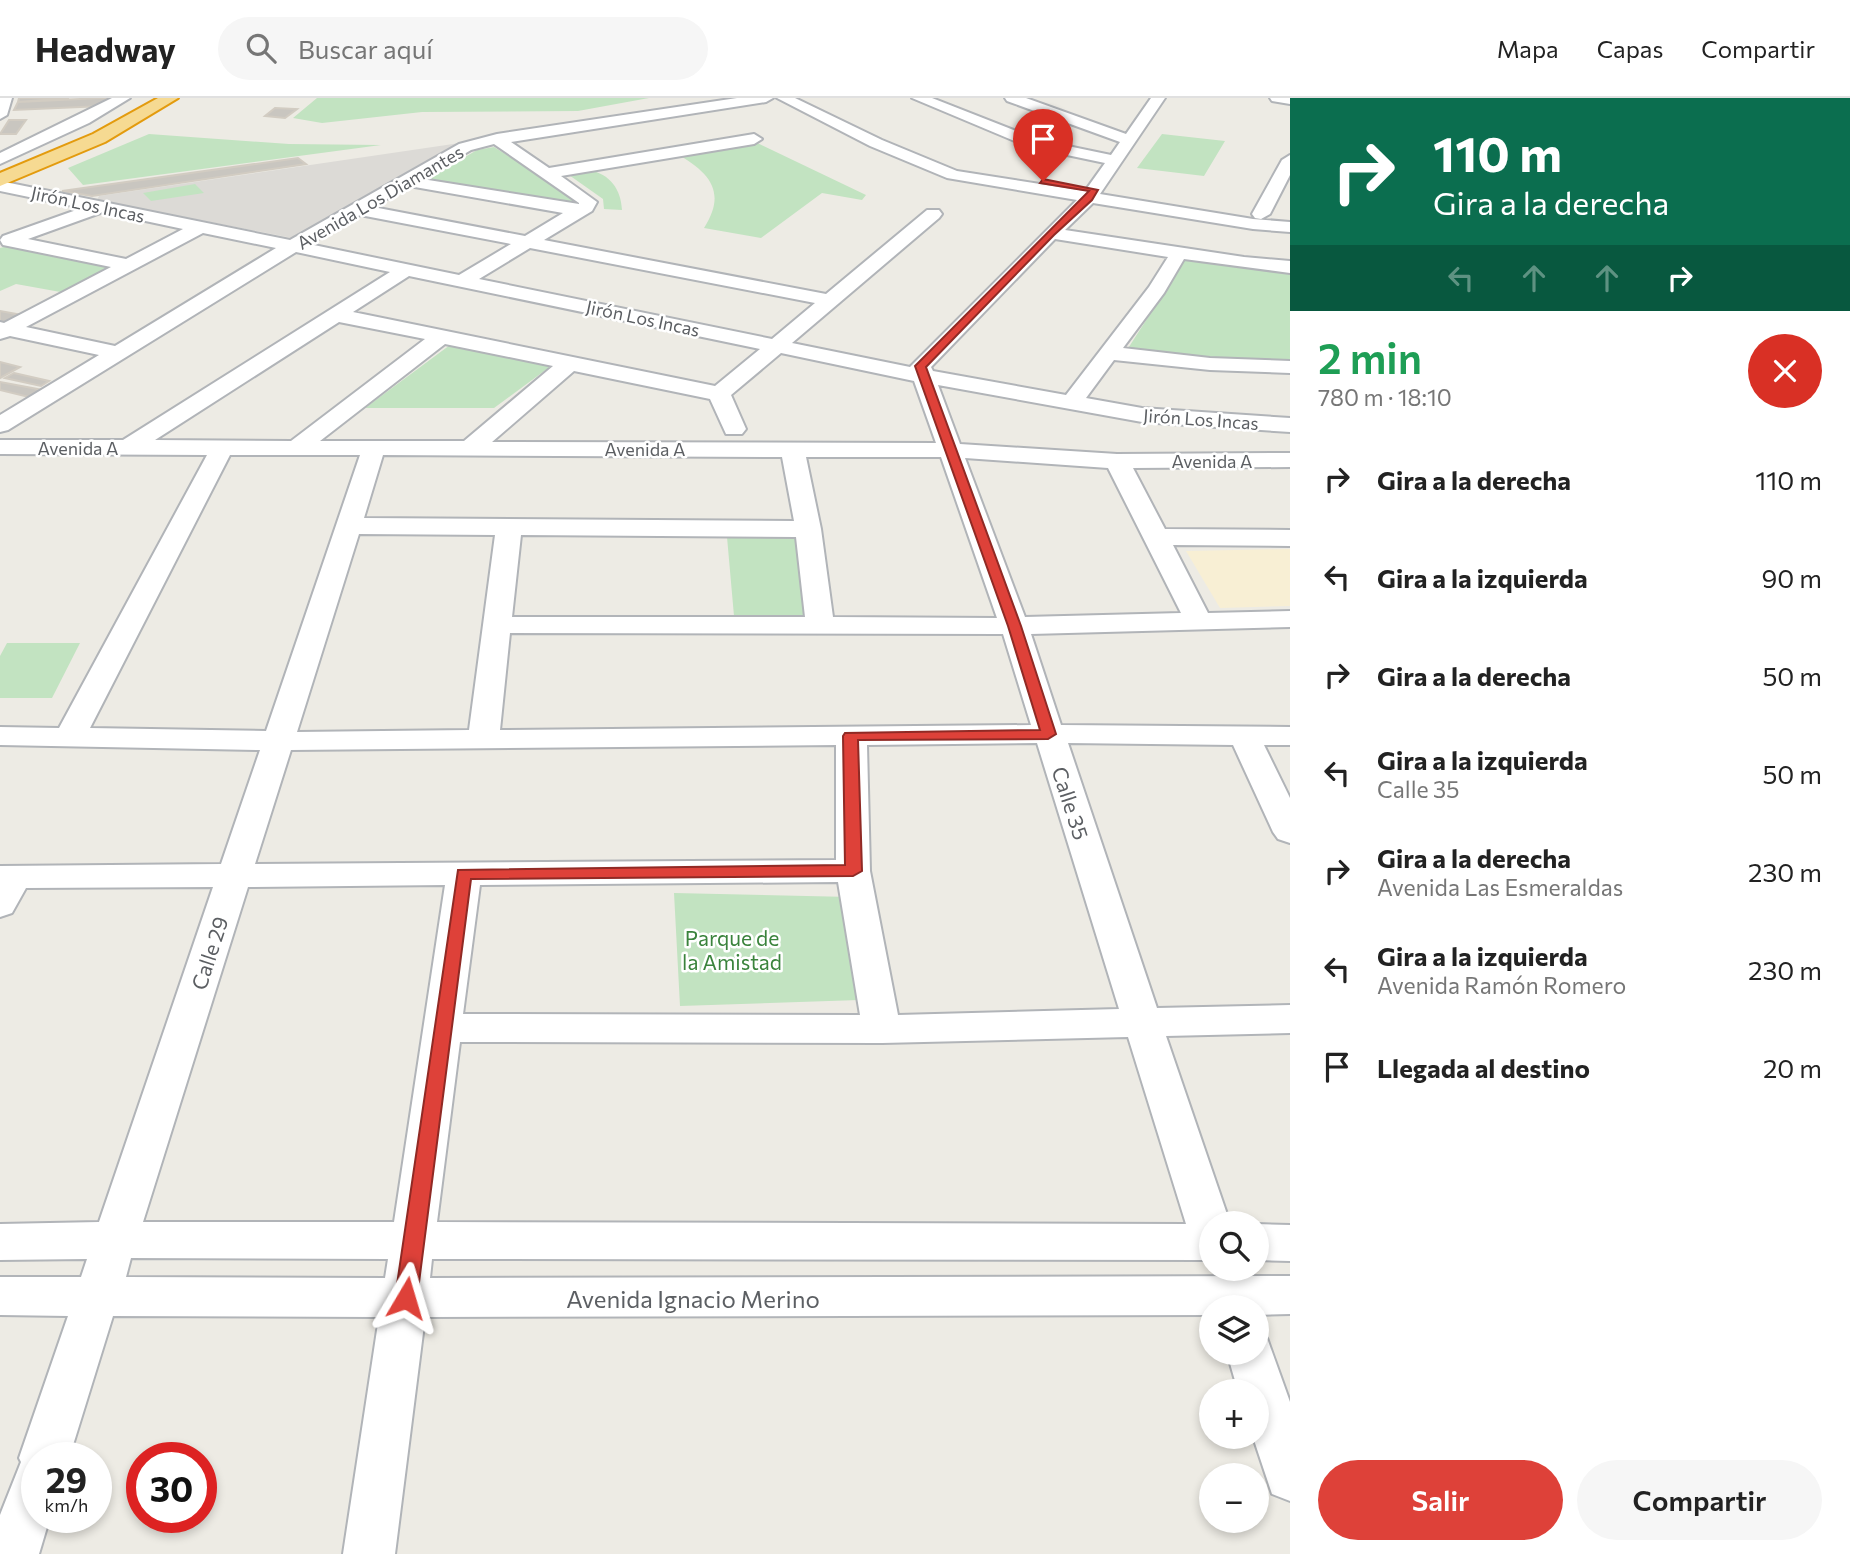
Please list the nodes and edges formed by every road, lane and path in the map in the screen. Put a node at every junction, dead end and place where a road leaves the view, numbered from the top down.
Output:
1 (5, 98) edge
2 (123, 98) edge
3 (144, 98) edge
4 (170, 98) edge
5 (766, 98) edge
6 (783, 98) edge
7 (816, 98) edge
8 (919, 98) edge
9 (1158, 98) edge
10 (1277, 98) edge
11 (1290, 100) edge
12 (1001, 106) edge
13 (0, 115) edge
14 (962, 115) junction
15 (497, 139) junction
16 (754, 139) dead end
17 (1128, 140) junction
18 (0, 150) edge
19 (19, 150) junction
20 (43, 151) junction
21 (66, 153) junction
22 (0, 159) edge
23 (1114, 160) junction
24 (1290, 160) edge
25 (547, 173) junction
26 (407, 181) junction
27 (1, 182) edge
28 (1092, 194) junction
29 (101, 207) junction
30 (357, 209) junction
31 (580, 211) junction
32 (933, 214) dead end
33 (1261, 214) junction
34 (1290, 216) edge
35 (201, 227) junction
36 (1290, 227) edge
37 (1051, 233) junction
38 (4, 242) edge
39 (527, 242) junction
40 (289, 249) junction
41 (1179, 253) junction
42 (129, 265) junction
43 (1290, 267) edge
44 (407, 270) junction
45 (463, 281) junction
46 (829, 300) junction
47 (336, 315) junction
48 (3, 330) edge
49 (440, 337) junction
50 (775, 345) junction
51 (122, 351) junction
52 (1108, 353) junction
53 (570, 363) junction
54 (1290, 367) edge
55 (923, 376) junction
56 (719, 394) junction
57 (1070, 404) junction
58 (0, 425) edge
59 (1290, 425) edge
60 (734, 429) junction
61 (490, 430) junction
62 (153, 431) junction
63 (0, 432) edge
64 (317, 432) junction
65 (689, 439) junction
66 (947, 446) junction
67 (0, 447) edge
68 (127, 448) junction
69 (222, 448) junction
70 (296, 448) junction
71 (373, 448) junction
72 (469, 449) junction
73 (793, 451) junction
74 (1290, 460) edge
75 (1117, 461) junction
76 (348, 526) junction
77 (509, 527) junction
78 (808, 529) junction
79 (1155, 537) junction
80 (1290, 538) edge
81 (1290, 619) edge
82 (1198, 620) junction
83 (498, 625) junction
84 (820, 626) junction
85 (1014, 626) junction
86 (1048, 734) junction
87 (0, 736) edge
88 (851, 736) junction
89 (1244, 736) junction
90 (1290, 736) edge
91 (70, 737) junction
92 (483, 739) junction
93 (278, 741) junction
94 (1290, 832) edge
95 (853, 871) junction
96 (464, 873) junction
97 (234, 875) junction
98 (5, 886) edge
99 (1290, 1019) edge
100 (1142, 1022) junction
101 (442, 1028) junction
102 (882, 1029) junction
103 (1204, 1211) edge
104 (115, 1240) junction
105 (413, 1241) junction
106 (0, 1242) edge
107 (1199, 1242) edge
108 (1269, 1242) edge
109 (1290, 1242) edge
110 (1229, 1290) edge
111 (1290, 1295) edge
112 (0, 1296) edge
113 (96, 1297) junction
114 (406, 1298) junction
115 (1254, 1365) edge
116 (49, 1442) edge
117 (1290, 1477) edge
118 (21, 1529) edge
119 (13, 1554) edge
120 (369, 1554) edge

1 - 13 street
2 - 19 street
3 - 20 highway
4 - 21 highway
5 - 15 street, Avenida Los Diamantes
6 - 28 street
7 - 28 street
8 - 14 street
9 - 17 street
10 - 11 street
12 - 14 street
12 - 17 street
14 - 23 street
15 - 25 street
15 - 26 street, Avenida Los Diamantes
16 - 25 street
17 - 23 street
18 - 19 street
19 - 20 street
19 - 22 street
20 - 21 highway
20 - 27 highway
21 - 27 highway
23 - 28 street
24 - 33 street
25 - 31 street
26 - 30 street, Avenida Los Diamantes
26 - 31 street
27 - 29 street, Jirón Los Incas
28 - 33 street
28 - 36 street
28 - 37 street
29 - 35 street, Jirón Los Incas
29 - 38 street
30 - 39 street
30 - 40 street, Avenida Los Diamantes
31 - 39 street
32 - 46 street
33 - 34 street
35 - 40 street, Jirón Los Incas
35 - 42 street
37 - 41 street
37 - 55 street
38 - 42 street
39 - 45 street
39 - 46 street
40 - 44 street, Jirón Los Incas
40 - 51 street, Avenida Los Diamantes
41 - 43 street
41 - 52 street
42 - 48 street
44 - 45 street, Jirón Los Incas
44 - 47 street
45 - 50 street, Jirón Los Incas
46 - 50 street
47 - 49 street
47 - 62 street
48 - 51 street
49 - 53 street
49 - 64 street
50 - 55 street, Jirón Los Incas
50 - 56 street
51 - 58 street
52 - 54 street
52 - 57 street
53 - 56 street
53 - 61 street
55 - 57 street, Jirón Los Incas
55 - 66 street, Calle 35
56 - 60 street
57 - 59 street, Jirón Los Incas
60 - 65 street
60 - 66 street
61 - 64 street
61 - 65 street
61 - 72 street
62 - 63 street
62 - 64 street
62 - 68 street
64 - 70 street
65 - 72 street, Avenida A
65 - 73 street, Avenida A
66 - 73 street, Avenida A
66 - 75 street, Avenida A
66 - 85 street, Calle 35
67 - 68 street, Avenida A
68 - 69 street, Avenida A
69 - 70 street, Avenida A
69 - 91 street
70 - 71 street, Avenida A
71 - 72 street, Avenida A
71 - 76 street, Calle 29
73 - 78 street
74 - 75 street, Avenida A
75 - 79 street
76 - 77 street
76 - 93 street, Calle 29
77 - 78 street
77 - 83 street
78 - 84 street
79 - 80 street
79 - 82 street
81 - 82 street
82 - 85 street
83 - 84 street
83 - 92 street
84 - 85 street
85 - 86 street, Calle 35
86 - 88 street
86 - 89 street
86 - 100 street, Calle 35
87 - 91 street
88 - 92 street
88 - 95 street
89 - 90 street
89 - 94 street
91 - 93 street
92 - 93 street
93 - 97 street, Calle 29
95 - 96 street
95 - 102 street
96 - 97 street
96 - 101 street
97 - 98 street
97 - 104 street, Calle 29
99 - 100 street
100 - 102 street
100 - 103 street, Calle 35
101 - 102 street
101 - 105 street
104 - 105 street
104 - 106 street
104 - 113 street, Calle 29
105 - 107 street
105 - 114 street
108 - 109 street
110 - 111 street, Avenida Ignacio Merino
110 - 114 street, Avenida Ignacio Merino
112 - 113 street, Avenida Ignacio Merino
113 - 114 street, Avenida Ignacio Merino
113 - 116 street, Calle 29
114 - 120 street
115 - 117 street
118 - 119 street

